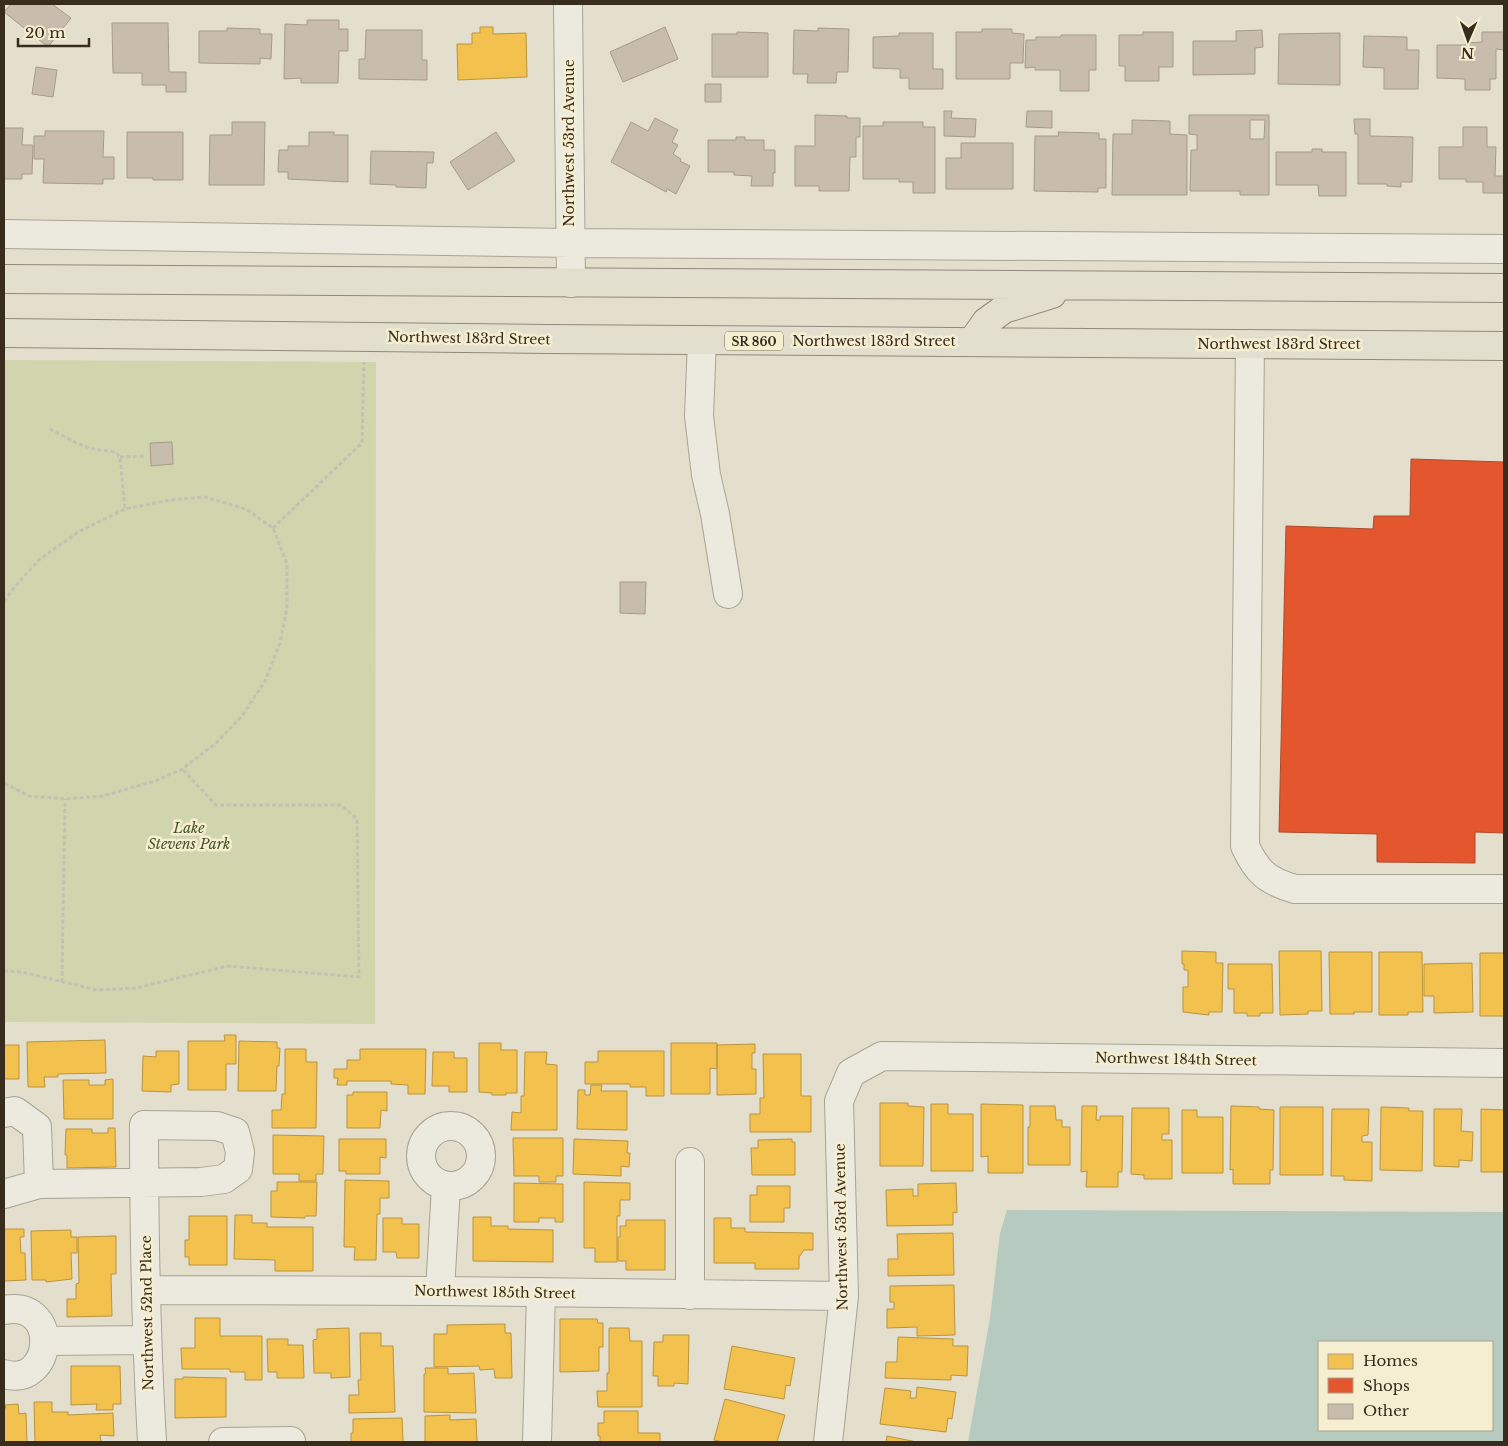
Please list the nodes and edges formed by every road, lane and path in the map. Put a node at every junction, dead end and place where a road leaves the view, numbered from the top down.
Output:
1 (568, 4) edge
2 (4, 234) edge
3 (570, 243) junction
4 (1504, 249) edge
5 (4, 279) edge
6 (570, 283) junction
7 (1080, 286) junction
8 (1504, 288) edge
9 (4, 333) edge
10 (702, 340) junction
11 (972, 342) junction
12 (1250, 344) junction
13 (1504, 346) edge
14 (364, 361) dead end
15 (50, 429) dead end
16 (145, 456) dead end
17 (120, 457) junction
18 (125, 509) junction
19 (274, 528) junction
20 (728, 594) dead end
21 (4, 601) edge
22 (182, 769) junction
23 (4, 783) edge
24 (65, 799) junction
25 (1504, 889) edge
26 (4, 971) edge
27 (62, 982) junction
28 (1504, 1062) edge
29 (851, 1073) joint
30 (4, 1113) edge
31 (690, 1162) dead end
32 (144, 1183) junction
33 (39, 1184) junction
34 (446, 1186) dead end
35 (4, 1194) edge
36 (146, 1290) junction
37 (440, 1291) junction
38 (541, 1292) junction
39 (690, 1295) junction
40 (844, 1296) junction
41 (4, 1310) edge
42 (146, 1340) junction
43 (45, 1341) junction
44 (4, 1374) edge
45 (292, 1441) dead end
46 (152, 1442) edge
47 (222, 1442) edge
48 (537, 1442) edge
49 (828, 1442) edge

1 - 3 street, Northwest 53rd Avenue
2 - 3 street
3 - 4 street
3 - 6 street, Northwest 53rd Avenue
5 - 6 main road
6 - 7 main road
7 - 8 main road
7 - 11 main road
9 - 10 main road, Northwest 183rd Street / SR 860
10 - 11 main road, Northwest 183rd Street / SR 860
10 - 20 street
11 - 12 main road, Northwest 183rd Street / SR 860
12 - 13 main road, Northwest 183rd Street / SR 860
12 - 25 street
14 - 19 path
15 - 17 path
16 - 17 path
17 - 18 path
18 - 19 path
18 - 21 path
19 - 22 path
22 - 24 path
22 - 27 path
23 - 24 path
24 - 27 path
26 - 27 path
28 - 29 street, Northwest 184th Street
29 - 40 street, Northwest 53rd Avenue
30 - 33 street
31 - 39 street
32 - 32 street, Northwest 52nd Place
32 - 33 street
32 - 36 street, Northwest 52nd Place
33 - 35 street
34 - 37 street
36 - 37 street, Northwest 185th Street
36 - 42 street, Northwest 52nd Place
37 - 38 street, Northwest 185th Street
38 - 39 street, Northwest 185th Street
38 - 48 street
39 - 40 street, Northwest 185th Street
40 - 49 street, Northwest 53rd Avenue
41 - 43 street
42 - 43 street
42 - 46 street, Northwest 52nd Place
43 - 44 street
45 - 47 street

